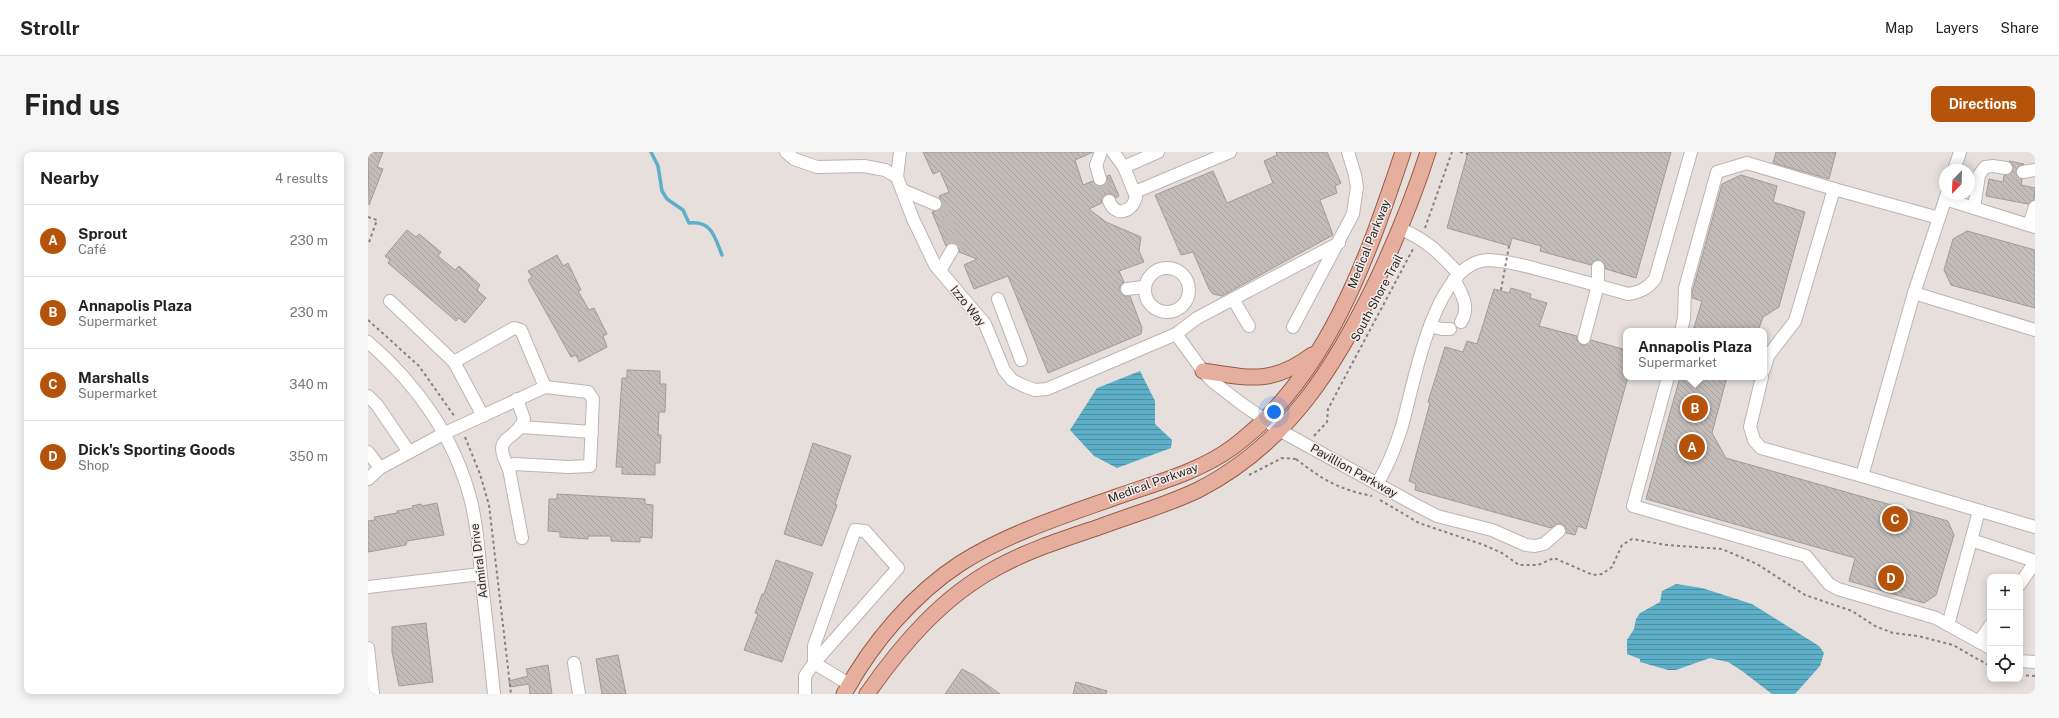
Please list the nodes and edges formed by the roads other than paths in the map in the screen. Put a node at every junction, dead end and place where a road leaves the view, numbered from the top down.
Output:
1 (787, 152) edge
2 (900, 152) edge
3 (1101, 152) edge
4 (1113, 152) edge
5 (1158, 152) edge
6 (1230, 152) edge
7 (1348, 152) edge
8 (1403, 152) edge
9 (1428, 152) edge
10 (1691, 152) edge
11 (1960, 152) edge
12 (1956, 164) edge
13 (1124, 167) junction
14 (2006, 168) dead end
15 (897, 177) junction
16 (1100, 179) tunnel mouth
17 (1834, 189) junction
18 (902, 190) junction
19 (1135, 192) junction
20 (1945, 200) edge
21 (1954, 200) edge
22 (1109, 201) tunnel mouth
23 (935, 204) tunnel mouth
24 (1974, 208) junction
25 (2035, 208) edge
26 (1939, 218) junction
27 (2032, 226) edge
28 (1401, 229) junction
29 (1339, 243) junction
30 (952, 250) tunnel mouth
31 (1598, 267) dead end
32 (940, 272) junction
33 (1456, 276) junction
34 (1598, 285) junction
35 (1144, 287) junction
36 (1127, 289) dead end
37 (1914, 293) junction
38 (998, 299) dead end
39 (1233, 299) junction
40 (390, 301) dead end
41 (1176, 311) junction
42 (1461, 322) dead end
43 (1249, 326) dead end
44 (1430, 326) junction
45 (1293, 327) dead end
46 (1682, 328) edge
47 (1450, 329) dead end
48 (2035, 330) edge
49 (1176, 334) junction
50 (1013, 338) junction
51 (1584, 338) dead end
52 (368, 342) edge
53 (994, 346) junction
54 (1319, 349) junction
55 (1021, 360) dead end
56 (1767, 360) edge
57 (454, 362) junction
58 (1202, 371) junction
59 (1667, 380) edge
60 (1761, 380) edge
61 (545, 387) junction
62 (368, 396) edge
63 (517, 399) junction
64 (483, 416) junction
65 (1265, 420) junction
66 (521, 427) junction
67 (1280, 431) junction
68 (445, 432) junction
69 (592, 432) junction
70 (368, 452) edge
71 (409, 452) junction
72 (380, 468) junction
73 (509, 469) junction
74 (1862, 476) junction
75 (368, 479) edge
76 (1377, 484) junction
77 (1979, 511) junction
78 (2035, 527) edge
79 (1560, 531) dead end
80 (522, 538) dead end
81 (1971, 540) junction
82 (2035, 562) edge
83 (481, 574) junction
84 (2023, 580) edge
85 (368, 587) edge
86 (1948, 625) junction
87 (1987, 630) edge
88 (1979, 642) junction
89 (1987, 646) edge
90 (368, 648) edge
91 (2023, 661) edge
92 (2035, 662) edge
93 (574, 663) dead end
94 (814, 663) junction
95 (847, 689) edge
96 (373, 694) edge
97 (494, 694) edge
98 (579, 694) edge
99 (805, 694) edge
100 (867, 694) edge

1 - 15 street
2 - 15 street
3 - 16 street
4 - 13 street
5 - 13 street
6 - 19 street
7 - 29 street
8 - 54 main road, Medical Parkway
9 - 28 main road, Medical Parkway
10 - 34 street
11 - 12 street
13 - 19 street
14 - 24 street
15 - 18 street, Izzo Way
17 - 26 street
17 - 46 street
17 - 56 street
18 - 23 street
18 - 32 street, Izzo Way
19 - 22 street
20 - 26 street
21 - 24 street
24 - 27 street
25 - 27 street
26 - 37 street
28 - 33 street, Medical Parkway
28 - 67 main road, Medical Parkway
29 - 39 street, Izzo Way
29 - 45 street
30 - 32 street
31 - 34 street
32 - 53 street, Izzo Way
33 - 34 street
33 - 42 street
33 - 44 street
34 - 51 street
35 - 36 street
35 - 41 street
35 - 41 street
37 - 48 street
37 - 74 street
38 - 50 street
39 - 43 street
39 - 49 street, Izzo Way
40 - 57 street
41 - 49 street
44 - 47 street
44 - 76 street
49 - 53 street, Izzo Way
49 - 58 street, Pavillion Parkway
50 - 53 street
50 - 55 street
52 - 68 street, Admiral Drive
54 - 58 main road
54 - 65 main road, Medical Parkway
57 - 61 street
57 - 64 street
58 - 65 street, Pavillion Parkway
59 - 86 street
60 - 74 street
61 - 63 street
61 - 69 street
62 - 71 street
63 - 64 street
63 - 66 street
64 - 68 street
65 - 67 street, Pavillion Parkway
65 - 95 main road, Medical Parkway
66 - 69 street
66 - 73 street
67 - 76 street, Pavillion Parkway
67 - 100 main road, Medical Parkway
68 - 71 street
68 - 83 street, Admiral Drive
69 - 73 street
70 - 72 street
71 - 72 street
72 - 75 street
73 - 80 street
74 - 77 street
76 - 79 street, Pavillion Parkway
77 - 78 street
77 - 81 street
81 - 82 street
81 - 86 street
82 - 84 street
83 - 85 street
83 - 97 street, Admiral Drive
86 - 88 street
87 - 88 street
88 - 89 street
90 - 96 street
91 - 92 street
93 - 98 street
94 - 94 street
94 - 95 street
94 - 99 street

